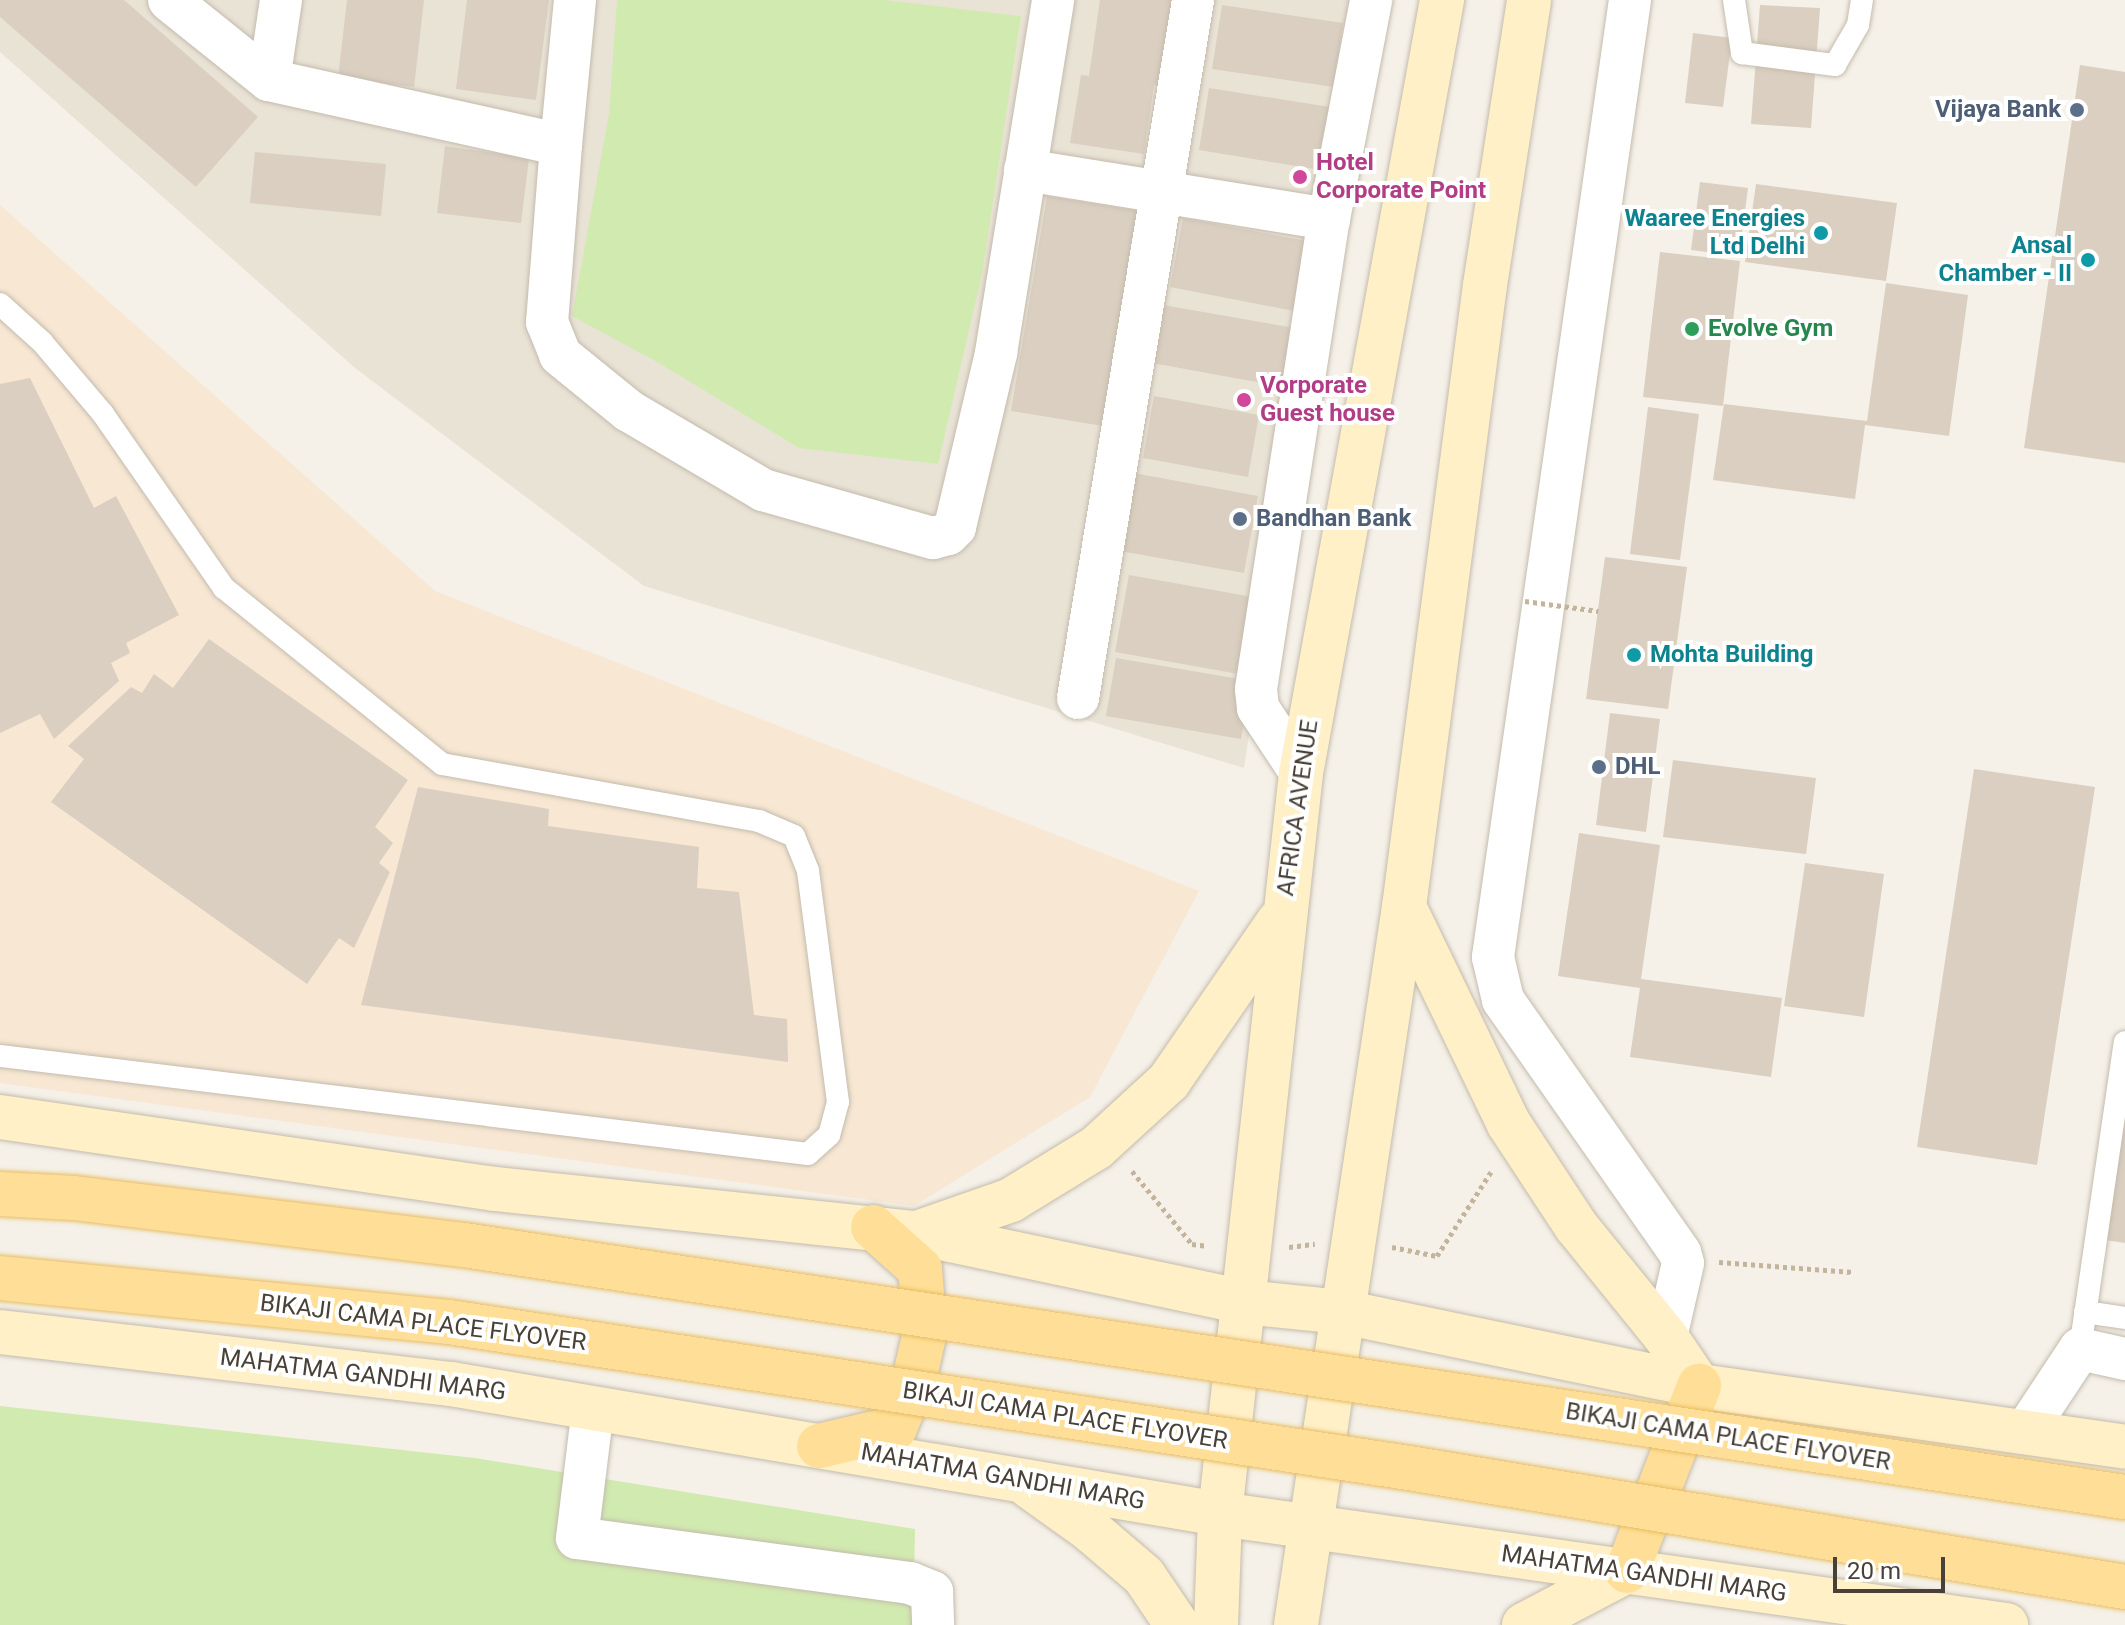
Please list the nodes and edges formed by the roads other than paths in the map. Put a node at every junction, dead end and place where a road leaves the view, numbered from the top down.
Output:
1 (169, 0) edge
2 (281, 0) edge
3 (575, 0) edge
4 (1053, 0) edge
5 (1193, 0) edge
6 (1371, 0) edge
7 (1442, 0) edge
8 (1529, 0) edge
9 (1630, 0) edge
10 (1734, 0) edge
11 (1862, 0) edge
12 (269, 80) junction
13 (561, 145) junction
14 (1025, 170) junction
15 (1162, 190) junction
16 (1329, 219) junction
17 (0, 304) edge
18 (1078, 698) dead end
19 (1301, 773) junction
20 (1404, 907) junction
21 (1283, 914) junction
22 (2125, 1042) edge
23 (0, 1056) edge
24 (0, 1117) edge
25 (0, 1194) edge
26 (873, 1227) junction
27 (917, 1233) junction
28 (0, 1278) edge
29 (1244, 1302) junction
30 (1343, 1312) junction
31 (2125, 1318) edge
32 (2082, 1330) junction
33 (0, 1332) edge
34 (1666, 1337) junction
35 (2125, 1359) edge
36 (1699, 1386) junction
37 (593, 1408) junction
38 (2025, 1432) junction
39 (819, 1446) junction
40 (2125, 1447) edge
41 (1022, 1481) junction
42 (2125, 1497) edge
43 (1220, 1514) junction
44 (1309, 1526) junction
45 (1627, 1571) junction
46 (2125, 1587) edge
47 (933, 1625) edge
48 (1177, 1625) edge
49 (1216, 1625) edge
50 (1296, 1625) edge
51 (1524, 1625) edge
52 (2006, 1625) edge

1 - 12 street
2 - 12 street
3 - 13 street
4 - 14 street
5 - 15 street
6 - 16 street
7 - 19 main road, AFRICA AVENUE
8 - 20 main road
9 - 34 street
10 - 11 lane
12 - 13 street
13 - 14 street
14 - 15 street
15 - 16 street
15 - 18 street
16 - 19 street
17 - 23 lane
19 - 21 main road, AFRICA AVENUE
20 - 30 main road
20 - 34 main road
21 - 27 main road
21 - 29 main road, AFRICA AVENUE
22 - 32 lane
24 - 26 main road
25 - 42 main road, BIKAJI CAMA PLACE FLYOVER, bridge
26 - 27 main road
26 - 39 main road
27 - 29 main road
28 - 46 main road, BIKAJI CAMA PLACE FLYOVER, bridge
29 - 30 main road
29 - 43 main road, AFRICA AVENUE
30 - 36 main road
30 - 44 main road
31 - 32 lane
32 - 35 street
32 - 38 street
33 - 37 main road, MAHATMA GANDHI MARG
34 - 36 main road
36 - 38 main road
36 - 45 main road
37 - 39 main road, MAHATMA GANDHI MARG
37 - 47 street
38 - 40 main road
39 - 41 main road, MAHATMA GANDHI MARG
41 - 43 main road, MAHATMA GANDHI MARG
41 - 48 main road
43 - 44 main road, MAHATMA GANDHI MARG
43 - 49 main road, AFRICA AVENUE
44 - 45 main road, MAHATMA GANDHI MARG
44 - 50 main road
45 - 51 main road
45 - 52 main road, MAHATMA GANDHI MARG

